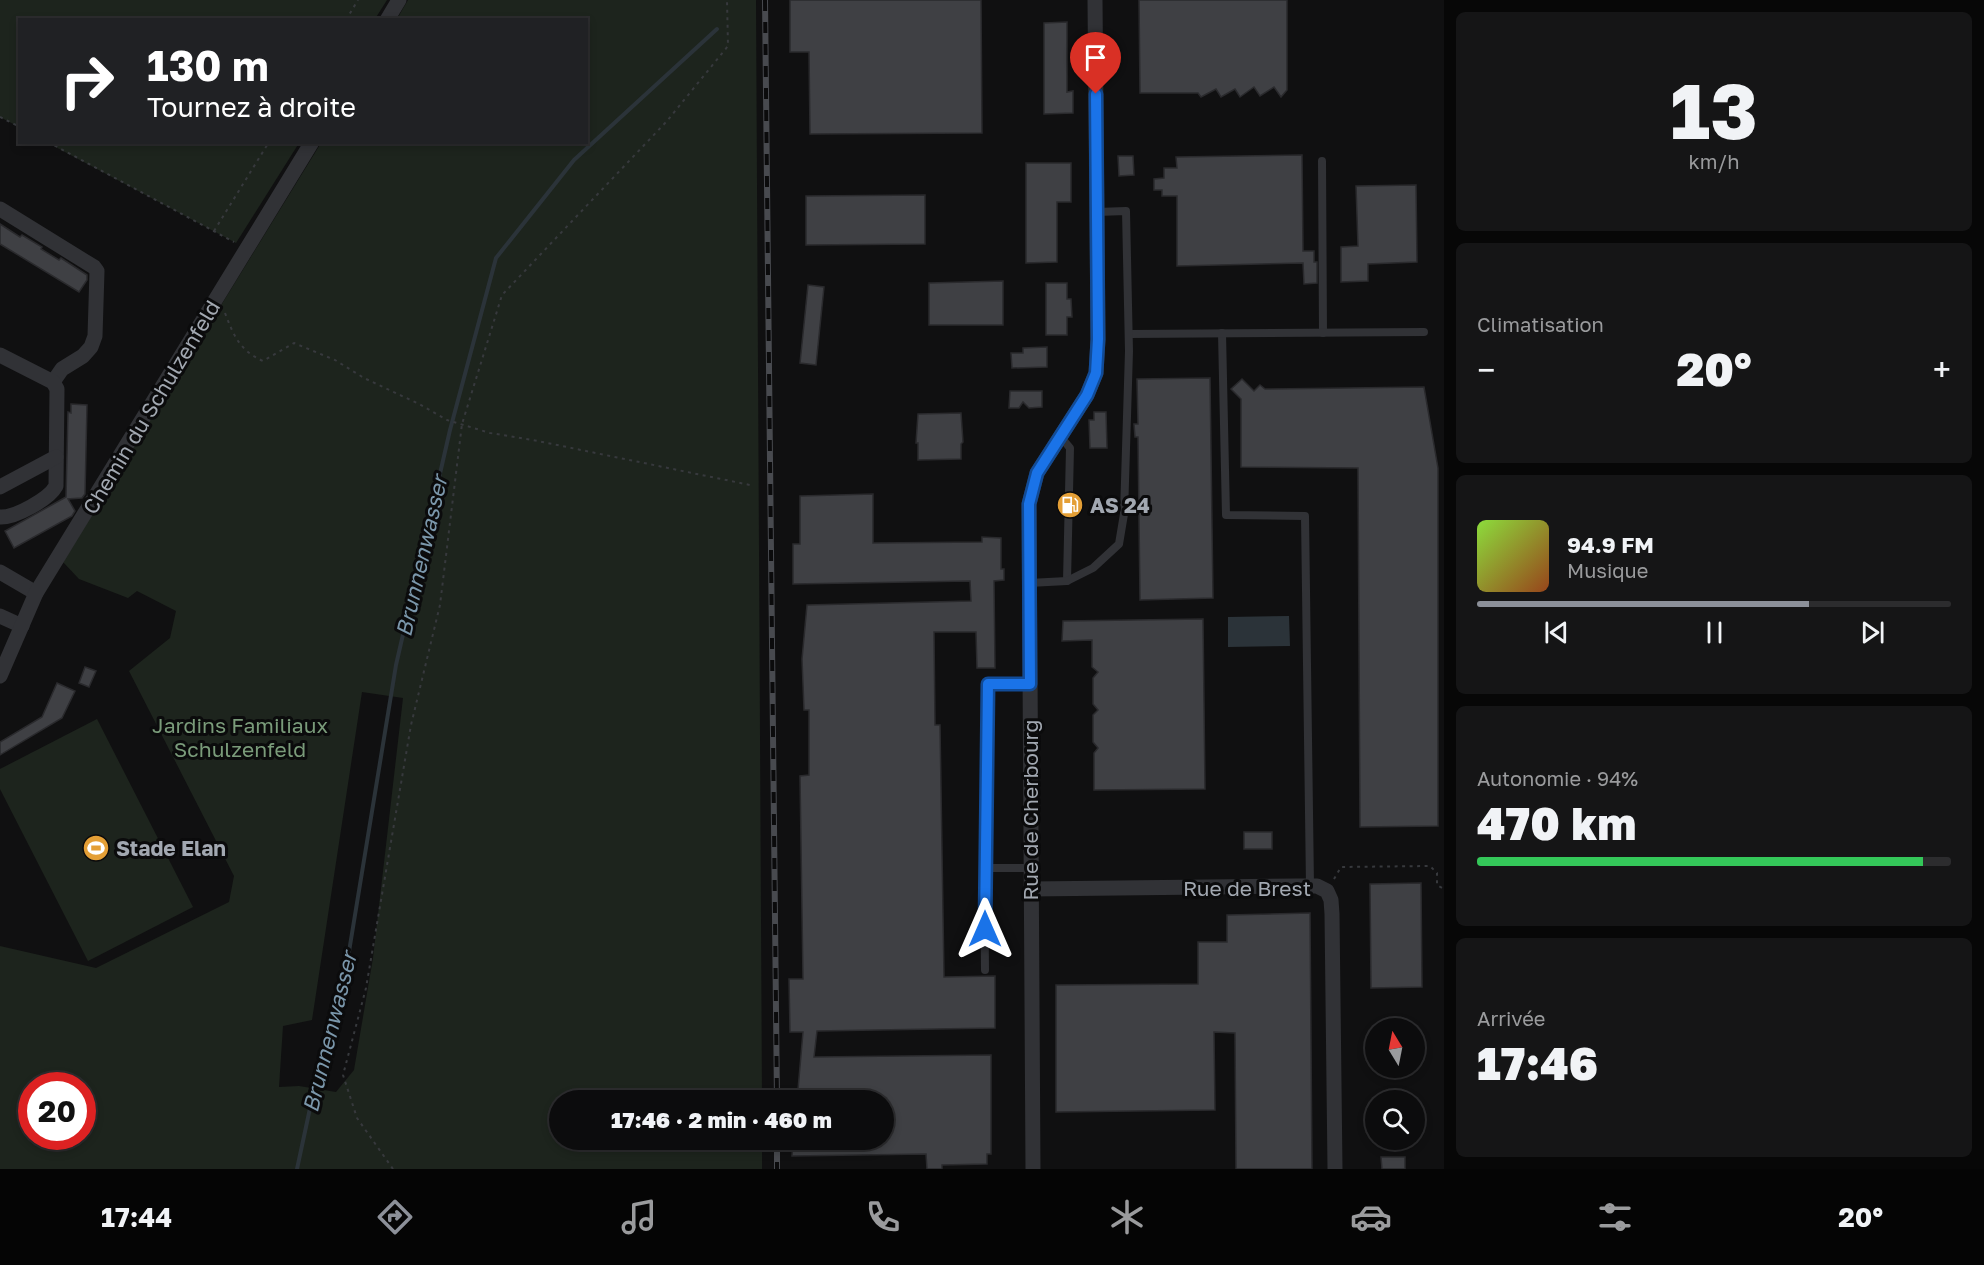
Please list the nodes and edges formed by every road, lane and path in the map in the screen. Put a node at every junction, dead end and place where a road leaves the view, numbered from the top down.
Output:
1 (358, 0) edge
2 (399, 0) edge
3 (727, 0) edge
4 (1095, 0) edge
5 (347, 18) edge
6 (388, 18) edge
7 (0, 117) edge
8 (18, 126) edge
9 (52, 144) edge
10 (268, 144) edge
11 (311, 144) edge
12 (1322, 161) dead end
13 (0, 209) edge
14 (1097, 212) junction
15 (214, 231) junction
16 (248, 248) junction
17 (219, 296) junction
18 (1424, 332) dead end
19 (1222, 333) junction
20 (1323, 333) junction
21 (1129, 334) junction
22 (0, 355) edge
23 (52, 382) junction
24 (462, 424) junction
25 (1060, 436) junction
26 (56, 457) junction
27 (750, 485) dead end
28 (0, 487) edge
29 (0, 518) edge
30 (0, 572) edge
31 (1067, 581) junction
32 (1029, 583) junction
33 (36, 593) junction
34 (0, 616) edge
35 (21, 626) junction
36 (0, 676) edge
37 (1030, 684) junction
38 (984, 868) junction
39 (1030, 868) junction
40 (1310, 886) junction
41 (1031, 889) junction
42 (1444, 889) edge
43 (1327, 891) junction
44 (985, 970) dead end
45 (393, 1169) edge
46 (1033, 1169) edge
47 (1335, 1169) edge

1 - 5 path
2 - 6 street
3 - 24 path
4 - 14 street, Rue de Cherbourg
7 - 8 path
9 - 15 path
10 - 15 path
11 - 16 street, Chemin du Schulzenfeld
12 - 20 lane
13 - 23 street
14 - 21 lane
14 - 25 street, Rue de Cherbourg
15 - 16 path
16 - 17 street, Chemin du Schulzenfeld
17 - 24 path
17 - 33 street, Chemin du Schulzenfeld
18 - 20 lane
19 - 20 lane
19 - 21 lane
19 - 40 lane
21 - 31 lane
22 - 23 street
23 - 26 street
24 - 27 path
24 - 45 path
25 - 31 lane
25 - 32 street, Rue de Cherbourg
26 - 28 street
26 - 29 street
30 - 33 street
31 - 32 lane
32 - 37 street, Rue de Cherbourg
33 - 35 street, Chemin du Schulzenfeld
34 - 35 street
35 - 36 street, Chemin du Schulzenfeld
37 - 38 lane
37 - 39 street, Rue de Cherbourg
38 - 39 lane
38 - 44 lane
39 - 41 street, Rue de Cherbourg
40 - 41 street, Rue de Brest
40 - 43 street, Rue de Brest
41 - 46 street, Rue de Cherbourg
42 - 43 path
43 - 47 street, Rue de Brest

